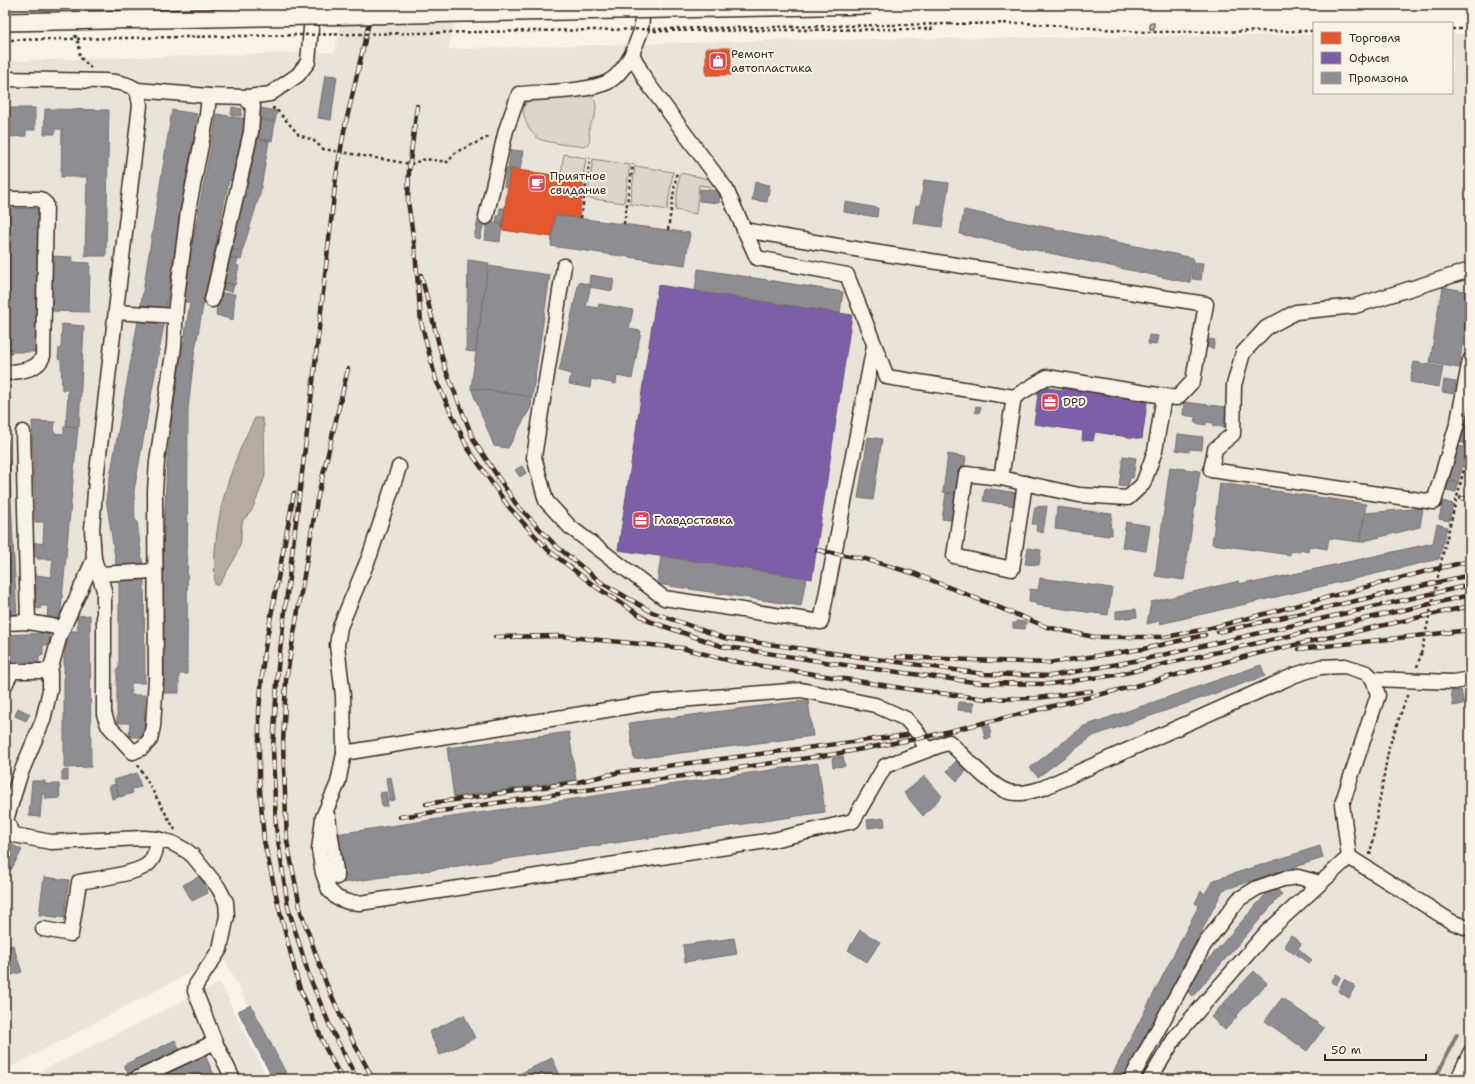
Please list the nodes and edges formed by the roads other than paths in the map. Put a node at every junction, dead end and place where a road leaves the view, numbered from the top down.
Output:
1 (313, 5) edge
2 (643, 5) edge
3 (871, 5) edge
4 (5, 22) edge
5 (632, 54) junction
6 (5, 79) edge
7 (136, 90) junction
8 (209, 96) junction
9 (250, 101) junction
10 (5, 199) edge
11 (486, 217) dead end
12 (744, 230) junction
13 (564, 266) dead end
14 (1470, 270) edge
15 (212, 300) dead end
16 (116, 312) junction
17 (175, 316) junction
18 (874, 346) junction
19 (1470, 360) edge
20 (5, 373) edge
21 (1164, 396) junction
22 (1014, 397) junction
23 (24, 432) dead end
24 (400, 467) dead end
25 (1001, 478) junction
26 (1025, 483) junction
27 (94, 559) junction
28 (155, 571) junction
29 (99, 574) junction
30 (28, 622) junction
31 (5, 623) edge
32 (63, 628) junction
33 (9, 671) edge
34 (50, 671) junction
35 (1470, 679) edge
36 (1373, 680) junction
37 (5, 685) edge
38 (927, 750) junction
39 (344, 753) junction
40 (327, 809) junction
41 (8, 830) edge
42 (157, 839) junction
43 (1349, 857) junction
44 (337, 877) dead end
45 (1320, 884) junction
46 (43, 929) dead end
47 (1470, 929) edge
48 (215, 1042) junction
49 (1470, 1053) edge
50 (229, 1078) edge
51 (136, 1079) edge
52 (1131, 1079) edge
53 (1150, 1079) edge
54 (1458, 1079) edge

1 - 9 lane
2 - 5 lane
3 - 4 main road, bridge
5 - 11 lane
5 - 12 lane
6 - 7 lane
7 - 8 lane
7 - 16 lane
8 - 9 lane
8 - 17 lane
9 - 15 lane
10 - 20 lane
12 - 18 lane
12 - 21 lane
13 - 18 lane
14 - 19 lane
16 - 17 lane
16 - 27 lane
17 - 28 lane
18 - 22 lane
21 - 22 lane
21 - 26 lane
22 - 25 lane
23 - 30 lane
24 - 39 lane
25 - 26 lane
25 - 26 lane
27 - 29 lane
27 - 32 lane
28 - 29 lane
28 - 29 lane
30 - 31 lane
30 - 32 lane
32 - 34 lane
33 - 34 lane
33 - 37 lane
34 - 41 lane
35 - 36 lane
36 - 38 lane
36 - 43 lane
38 - 39 lane
38 - 40 lane
39 - 40 lane
40 - 44 lane
41 - 42 lane
42 - 46 lane
42 - 48 lane
43 - 45 lane
43 - 47 lane
45 - 52 lane
45 - 53 lane
48 - 50 lane
48 - 51 lane
49 - 54 lane

